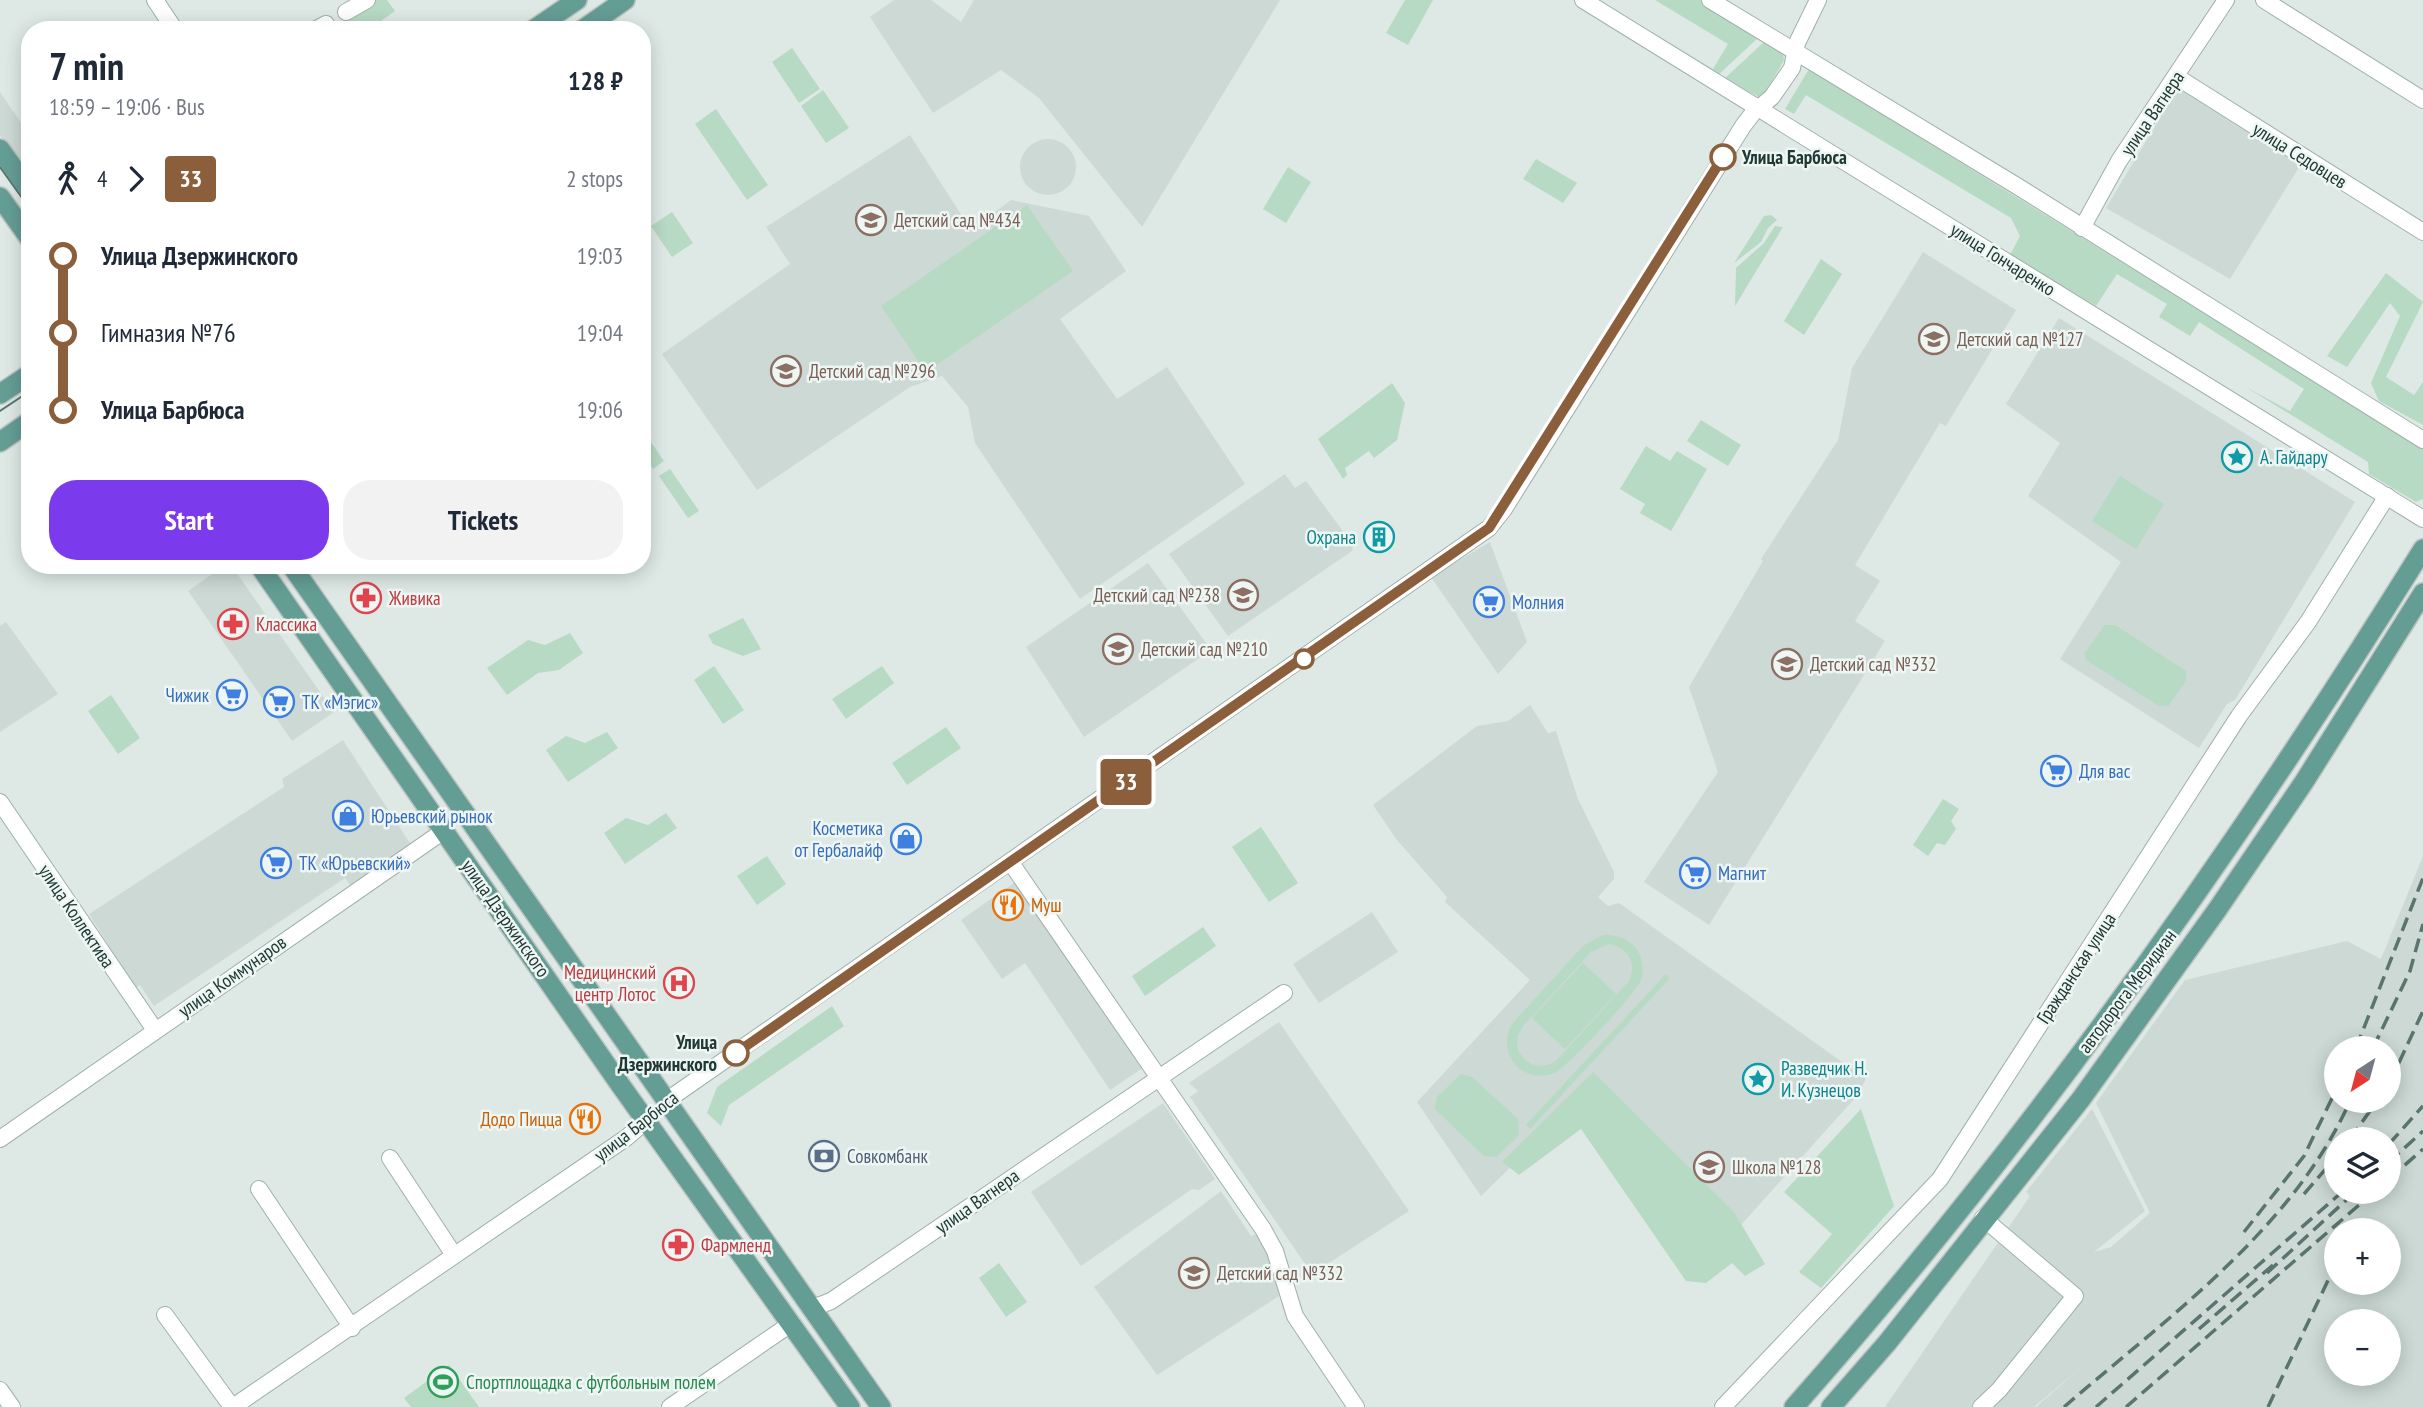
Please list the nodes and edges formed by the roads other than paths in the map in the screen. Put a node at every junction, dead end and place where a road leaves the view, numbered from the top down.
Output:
1 (155, 0) edge
2 (367, 0) edge
3 (625, 0) edge
4 (1583, 0) edge
5 (1710, 0) edge
6 (1818, 0) edge
7 (2227, 0) edge
8 (2263, 0) edge
9 (574, 2) edge
10 (346, 12) dead end
11 (169, 21) edge
12 (546, 21) edge
13 (581, 21) edge
14 (594, 21) edge
15 (1794, 51) junction
16 (2176, 77) junction
17 (2423, 100) edge
18 (1759, 108) junction
19 (0, 149) edge
20 (21, 178) edge
21 (0, 197) edge
22 (21, 226) edge
23 (2082, 228) junction
24 (2423, 232) edge
25 (21, 380) edge
26 (0, 394) edge
27 (21, 427) edge
28 (2423, 440) edge
29 (0, 442) edge
30 (2386, 496) junction
31 (2423, 519) edge
32 (2423, 549) edge
33 (265, 574) edge
34 (297, 574) edge
35 (2423, 593) edge
36 (382, 696) junction
37 (361, 710) junction
38 (0, 802) edge
39 (467, 817) junction
40 (445, 831) junction
41 (1011, 863) junction
42 (1284, 993) dead end
43 (155, 1030) junction
44 (1160, 1076) junction
45 (666, 1101) junction
46 (647, 1120) junction
47 (0, 1139) edge
48 (390, 1158) dead end
49 (259, 1189) dead end
50 (1983, 1218) junction
51 (454, 1255) junction
52 (813, 1308) junction
53 (165, 1315) dead end
54 (792, 1323) junction
55 (352, 1328) junction
56 (0, 1390) edge
57 (12, 1407) edge
58 (233, 1407) edge
59 (670, 1407) edge
60 (850, 1407) edge
61 (881, 1407) edge
62 (1356, 1407) edge
63 (1723, 1407) edge
64 (1794, 1407) edge
65 (1831, 1407) edge
66 (1981, 1407) edge

1 - 11 street
2 - 10 street
3 - 14 main road
4 - 18 street, улица Гончаренко
5 - 15 street
6 - 15 street, улица Барбюса
7 - 16 street, улица Вагнера
8 - 17 street
9 - 12 main road
9 - 13 main road
15 - 18 street, улица Барбюса
15 - 23 street
16 - 23 street, улица Вагнера
16 - 24 street, улица Седовцев
18 - 30 street, улица Гончаренко
18 - 41 street, улица Барбюса
19 - 20 main road
21 - 22 main road
23 - 28 street
25 - 26 main road
27 - 29 main road
30 - 31 street, улица Гончаренко
30 - 63 street, Гражданская улица
32 - 64 main road, автодорога Меридиан
33 - 37 main road, улица Дзержинского
34 - 36 main road, улица Дзержинского
35 - 50 main road, автодорога Меридиан
36 - 37 main road
36 - 39 main road, улица Дзержинского
37 - 40 main road, улица Дзержинского
38 - 43 street, улица Коллектива
39 - 40 main road, улица Коммунаров
39 - 45 main road, улица Дзержинского
40 - 43 street, улица Коммунаров
40 - 46 main road, улица Дзержинского
41 - 44 street
41 - 45 street, улица Барбюса
42 - 44 street, улица Вагнера
43 - 47 street, улица Коммунаров
44 - 52 street, улица Вагнера
44 - 62 street
45 - 46 main road, улица Барбюса
45 - 52 main road, улица Дзержинского
46 - 51 street, улица Барбюса
46 - 54 main road, улица Дзержинского
48 - 51 street
49 - 55 street
50 - 65 main road, автодорога Меридиан
50 - 66 street
51 - 55 street, улица Барбюса
52 - 54 main road, улица Вагнера
52 - 61 main road, улица Дзержинского
53 - 58 street
54 - 59 street, улица Вагнера
54 - 60 main road, улица Дзержинского
55 - 58 street, улица Барбюса
56 - 57 street

